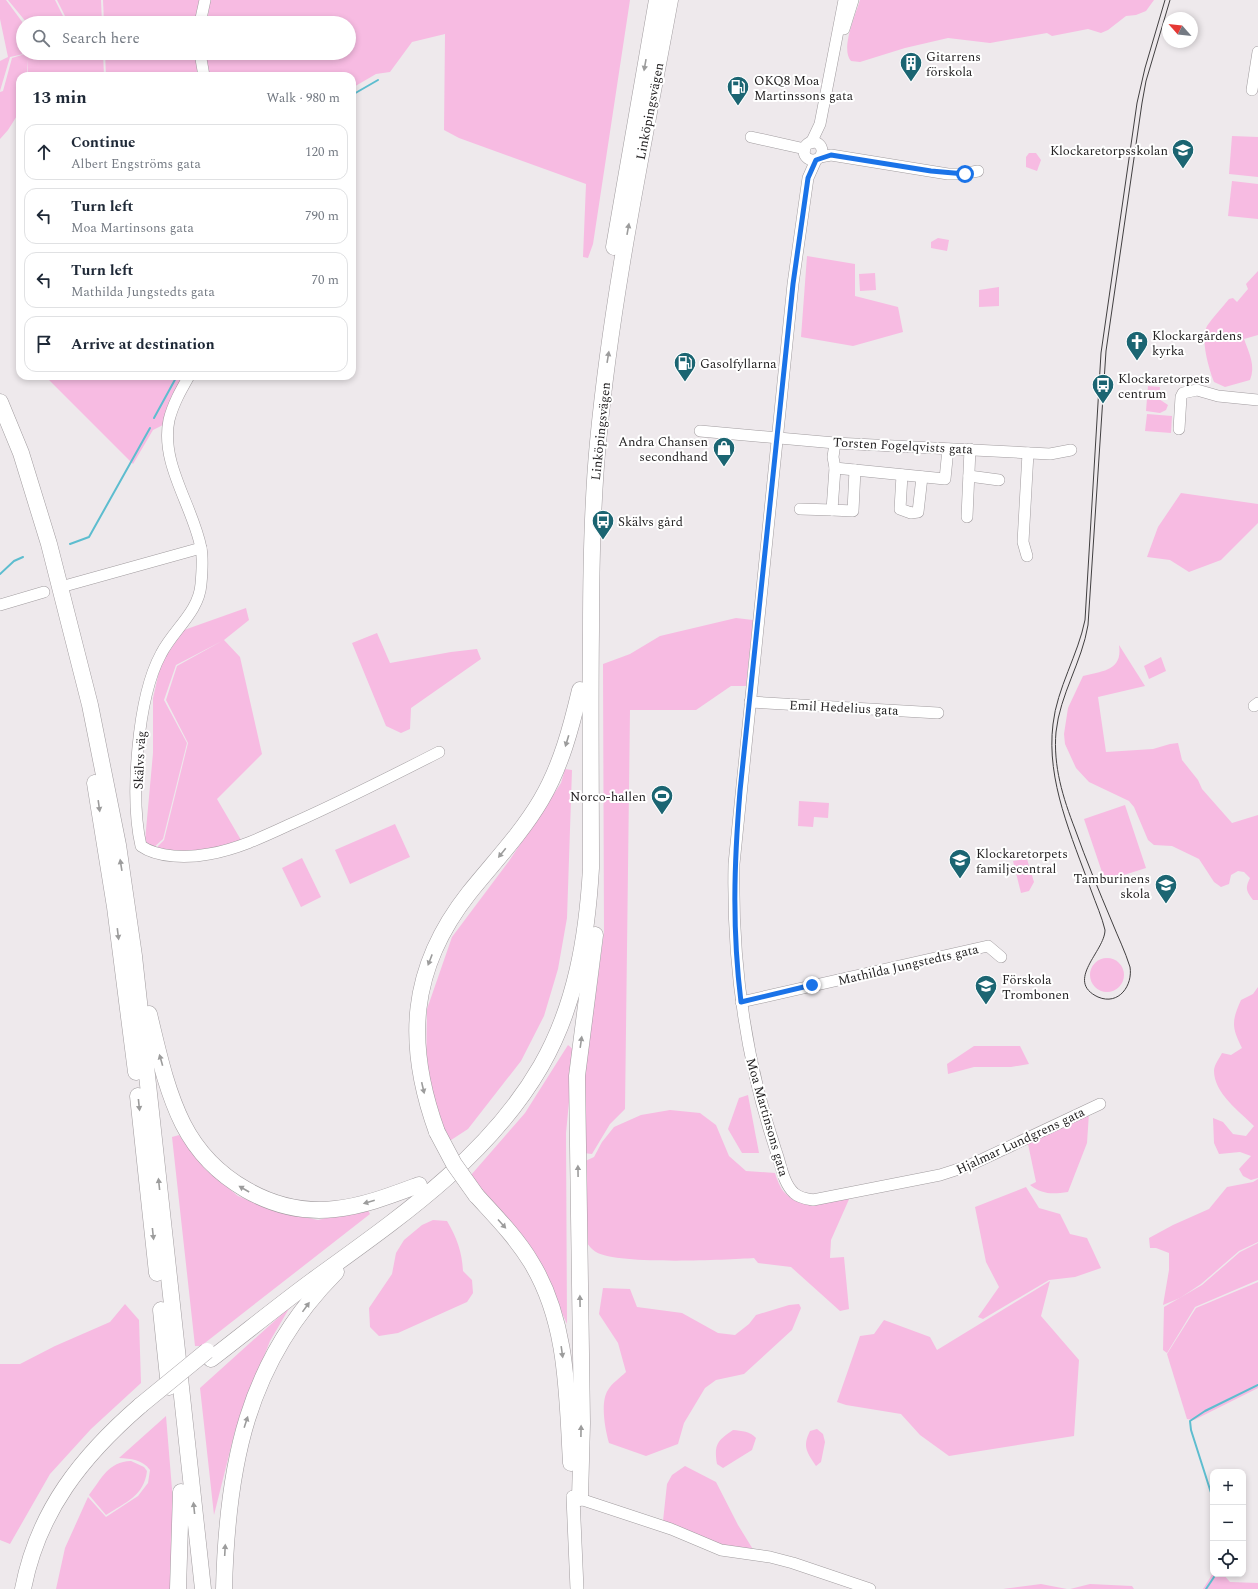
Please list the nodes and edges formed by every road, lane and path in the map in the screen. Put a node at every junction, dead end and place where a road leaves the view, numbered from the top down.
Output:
1 (205, 0) edge
2 (652, 0) edge
3 (657, 0) edge
4 (670, 0) edge
5 (681, 0) edge
6 (844, 0) edge
7 (853, 0) edge
8 (202, 16) edge
9 (652, 26) junction
10 (661, 50) junction
11 (1258, 52) edge
12 (201, 60) edge
13 (203, 72) edge
14 (831, 72) junction
15 (1252, 90) dead end
16 (751, 137) dead end
17 (816, 152) junction
18 (978, 171) dead end
19 (187, 380) edge
20 (1258, 400) edge
21 (0, 402) edge
22 (1179, 429) dead end
23 (0, 430) edge
24 (700, 431) dead end
25 (778, 437) junction
26 (835, 442) junction
27 (948, 449) junction
28 (970, 449) junction
29 (1071, 450) dead end
30 (1028, 453) junction
31 (835, 468) junction
32 (855, 470) junction
33 (902, 475) junction
34 (969, 476) junction
35 (922, 477) junction
36 (998, 480) dead end
37 (800, 509) dead end
38 (832, 510) junction
39 (967, 517) dead end
40 (201, 548) junction
41 (1027, 556) dead end
42 (68, 585) dead end
43 (44, 592) dead end
44 (0, 605) edge
45 (580, 690) junction
46 (750, 702) junction
47 (938, 713) dead end
48 (439, 752) dead end
49 (591, 868) junction
50 (134, 956) junction
51 (1001, 958) dead end
52 (741, 1002) junction
53 (557, 1021) junction
54 (1100, 1104) dead end
55 (419, 1185) junction
56 (799, 1196) joint
57 (370, 1238) junction
58 (209, 1355) junction
59 (143, 1409) junction
60 (181, 1492) junction
61 (577, 1498) junction
62 (23, 1589) edge
63 (32, 1589) edge
64 (178, 1589) edge
65 (192, 1589) edge
66 (203, 1589) edge
67 (224, 1589) edge
68 (578, 1589) edge
69 (870, 1589) edge

1 - 8 street
2 - 9 highway
3 - 9 highway, Linköpingsvägen
4 - 10 highway, Linköpingsvägen
5 - 10 highway
6 - 14 street
7 - 14 street
9 -> 45 highway, Linköpingsvägen
49 -> 10 highway, Linköpingsvägen
11 - 15 street
12 - 13 street
14 - 17 street
16 - 17 street
17 - 18 street
17 - 25 street, Moa Martinsons gata
19 - 40 street, Skälvs väg
20 - 22 street
50 -> 21 highway
23 -> 60 highway
24 - 25 street
25 - 26 street, Torsten Fogelqvists gata
25 - 46 street, Moa Martinsons gata
26 - 27 street, Torsten Fogelqvists gata
26 - 31 street
27 - 28 street, Torsten Fogelqvists gata
27 - 35 street
28 - 30 street, Torsten Fogelqvists gata
28 - 34 street
29 - 30 street, Torsten Fogelqvists gata
30 - 41 street
31 - 32 street
31 - 38 street
32 - 33 street
32 - 38 street
33 - 35 street
33 - 35 street
34 - 36 street
34 - 39 street
37 - 38 street
40 - 42 street
40 - 48 street, Skälvs väg
43 - 44 street
45 - 53 highway
45 -> 61 highway, bridge
46 - 47 street, Emil Hedelius gata
46 - 52 street, Moa Martinsons gata
49 - 53 highway
61 -> 49 highway
55 -> 50 highway
66 -> 50 highway
51 - 52 street, Mathilda Jungstedts gata
52 - 56 street, Moa Martinsons gata
53 - 55 highway
53 - 57 highway
54 - 56 street, Hjalmar Lundgrens gata
55 - 58 highway
57 - 58 highway
67 -> 57 highway
58 - 59 highway
59 - 62 highway
59 - 63 highway
60 - 64 highway
60 - 65 highway
61 - 68 main road
61 - 69 street

